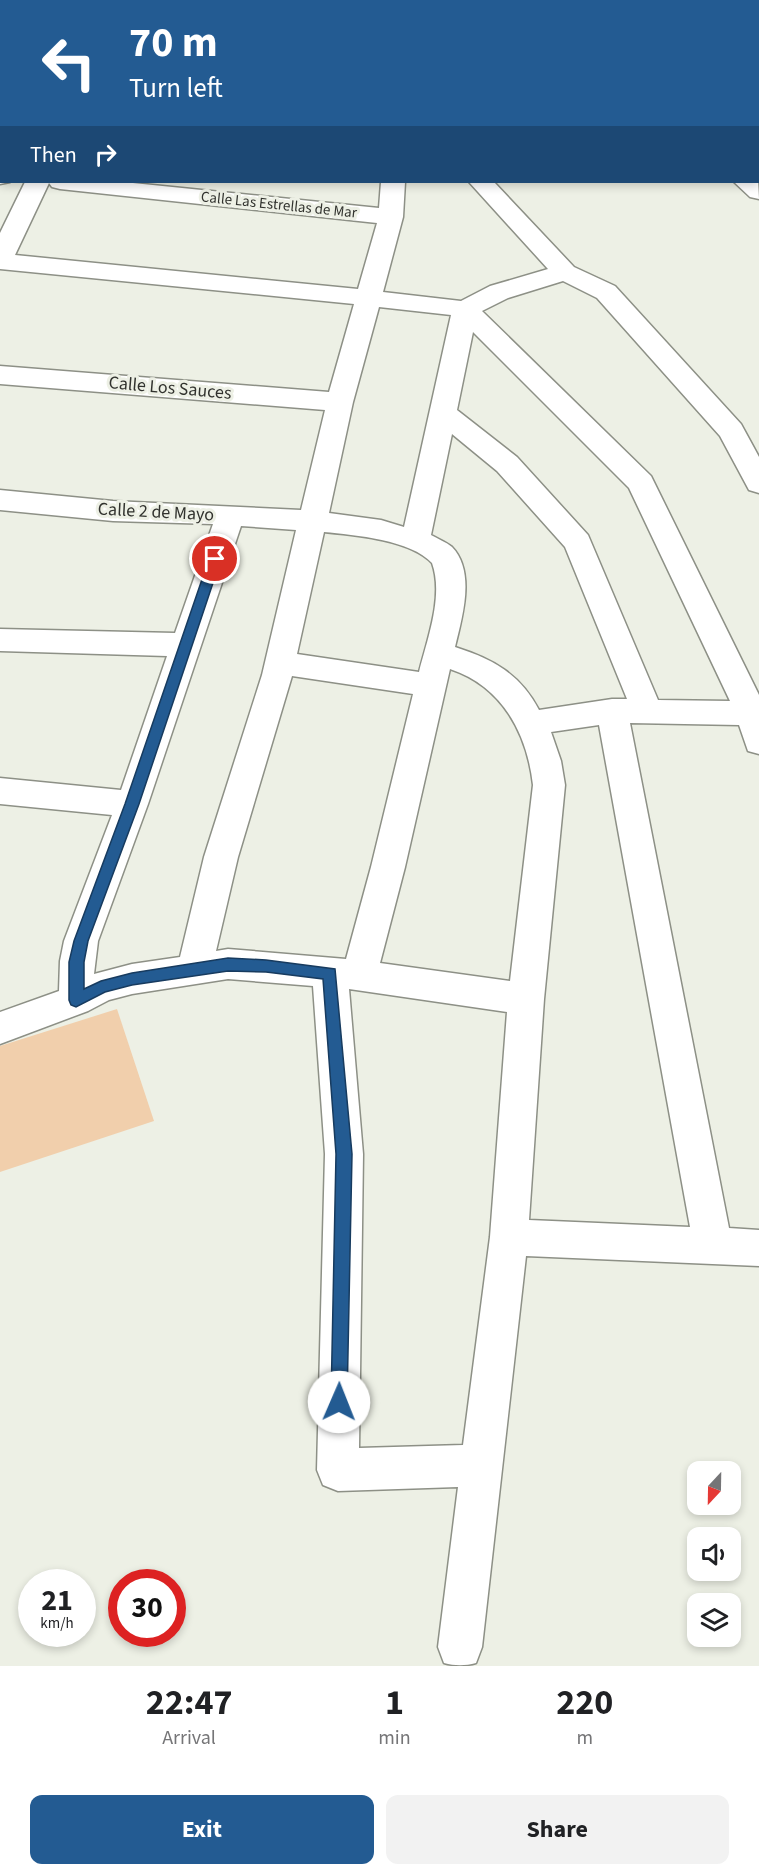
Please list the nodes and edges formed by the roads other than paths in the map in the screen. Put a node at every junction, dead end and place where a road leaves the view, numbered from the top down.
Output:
1 (37, 183) edge
2 (69, 183) edge
3 (393, 183) edge
4 (482, 183) edge
5 (391, 217) junction
6 (0, 260) edge
7 (566, 272) junction
8 (368, 297) junction
9 (465, 309) junction
10 (0, 375) edge
11 (340, 402) junction
12 (443, 413) junction
13 (759, 483) edge
14 (0, 500) edge
15 (230, 516) junction
16 (313, 521) junction
17 (416, 540) junction
18 (0, 640) edge
19 (185, 645) junction
20 (280, 663) junction
21 (434, 670) junction
22 (612, 711) junction
23 (648, 712) junction
24 (531, 723) junction
25 (757, 723) edge
26 (0, 790) edge
27 (132, 804) junction
28 (194, 970) junction
29 (344, 974) junction
30 (526, 999) junction
31 (76, 1000) junction
32 (0, 1028) edge
33 (509, 1237) junction
34 (713, 1246) junction
35 (759, 1248) edge
36 (481, 1465) junction
37 (460, 1647) dead end

1 - 6 street
2 - 5 street, Calle Las Estrellas de Mar
3 - 5 street
4 - 7 street
5 - 8 street
6 - 8 street
7 - 9 street
7 - 13 street
8 - 9 street
8 - 11 street
9 - 12 street
9 - 25 street
10 - 11 street, Calle Los Sauces
11 - 16 street
12 - 17 street
12 - 23 street
14 - 15 street, Calle 2 de Mayo
15 - 16 street, Calle 2 de Mayo
15 - 19 street
16 - 17 street, Calle 2 de Mayo
16 - 20 street
17 - 21 street, Calle 2 de Mayo
18 - 19 street
19 - 27 street
20 - 21 street
20 - 28 street
21 - 24 street
21 - 29 street, Calle 2 de Mayo
22 - 23 street
22 - 24 street
22 - 34 street
23 - 25 street
24 - 30 street
26 - 27 street
27 - 31 street
28 - 29 street
28 - 31 street
29 - 30 street
29 - 36 street, Calle 2 de Mayo
30 - 33 street
31 - 32 street
33 - 34 street
33 - 36 street
34 - 35 street
36 - 37 street

